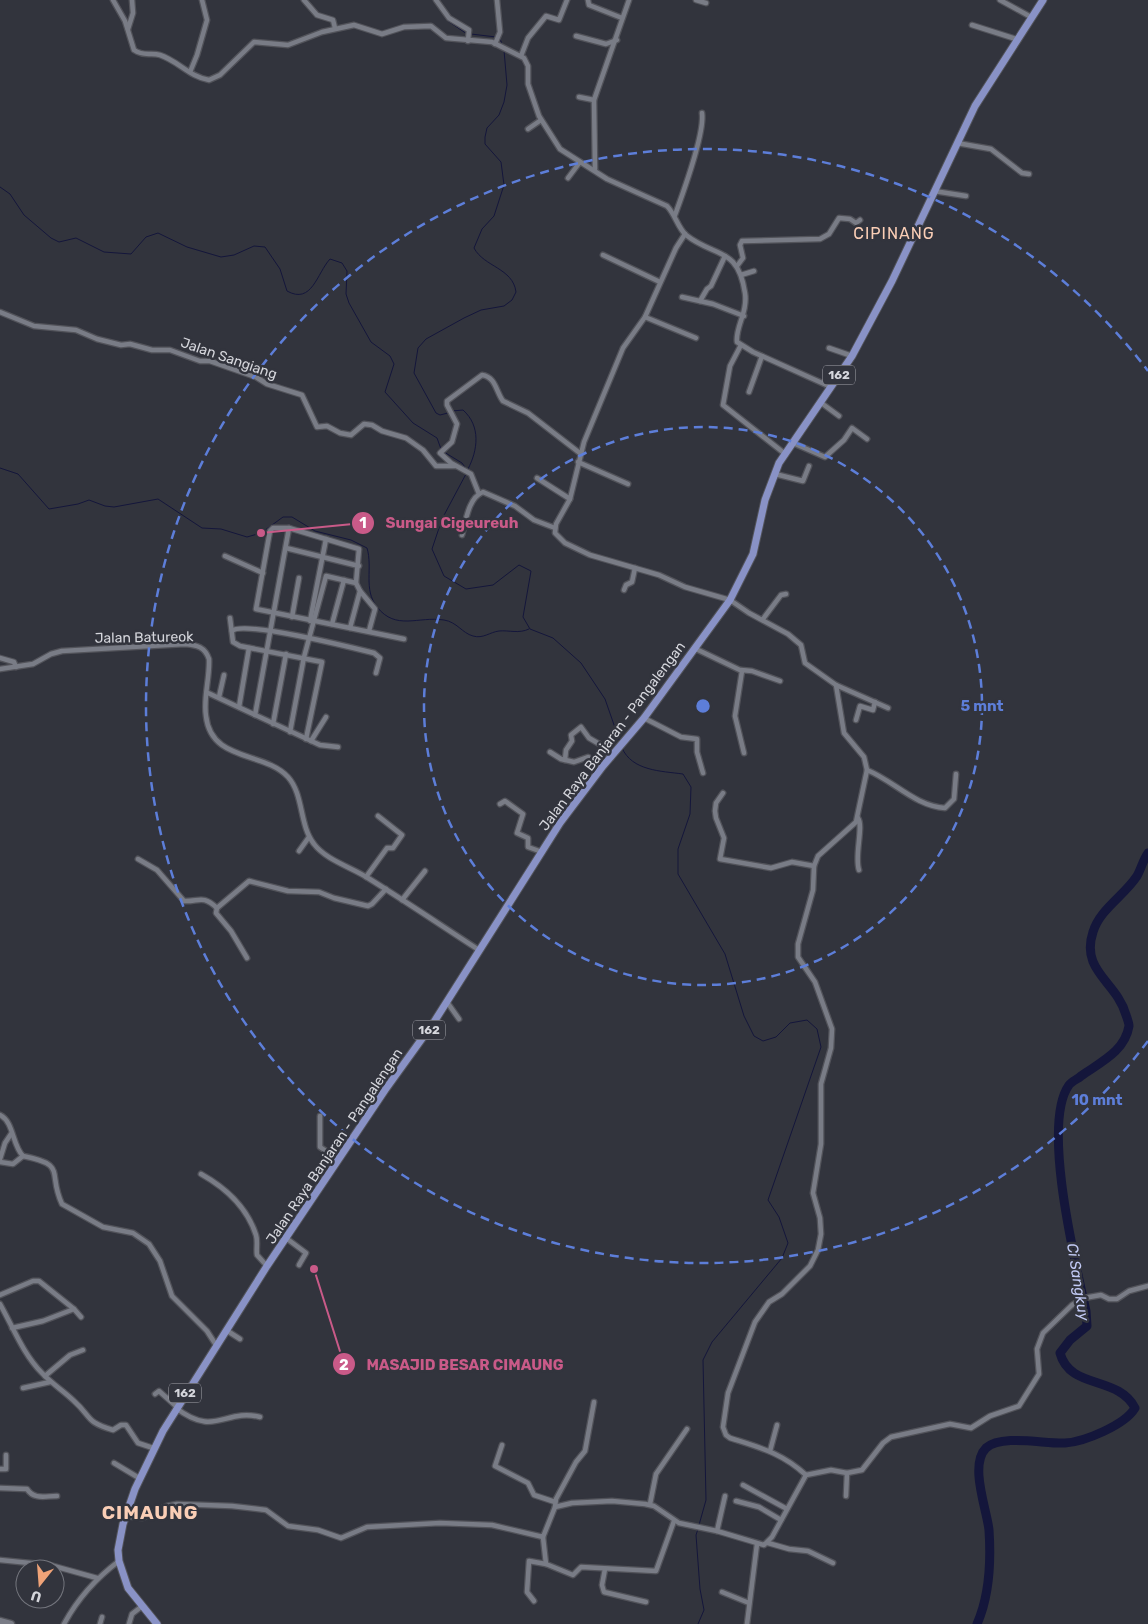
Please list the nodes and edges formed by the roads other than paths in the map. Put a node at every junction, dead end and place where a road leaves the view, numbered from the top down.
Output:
1 (113, 0) edge
2 (132, 0) edge
3 (202, 0) edge
4 (304, 0) edge
5 (436, 0) edge
6 (497, 0) edge
7 (567, 0) edge
8 (588, 0) edge
9 (630, 0) edge
10 (696, 0) edge
11 (1000, 0) edge
12 (1043, 0) edge
13 (706, 3) dead end
14 (622, 18) junction
15 (1031, 18) junction
16 (972, 25) dead end
17 (335, 28) junction
18 (128, 30) junction
19 (576, 36) dead end
20 (470, 37) junction
21 (1016, 39) junction
22 (617, 40) junction
23 (496, 42) junction
24 (521, 56) junction
25 (190, 72) junction
26 (579, 97) dead end
27 (594, 100) junction
28 (702, 113) dead end
29 (541, 120) junction
30 (528, 129) dead end
31 (957, 143) junction
32 (580, 162) junction
33 (595, 169) junction
34 (1029, 174) dead end
35 (568, 178) dead end
36 (934, 191) junction
37 (966, 196) dead end
38 (674, 215) junction
39 (860, 220) dead end
40 (685, 234) junction
41 (603, 255) dead end
42 (725, 256) junction
43 (737, 266) junction
44 (754, 271) dead end
45 (741, 275) junction
46 (660, 282) junction
47 (682, 297) dead end
48 (700, 301) junction
49 (0, 312) edge
50 (744, 316) junction
51 (645, 317) junction
52 (696, 338) dead end
53 (741, 345) junction
54 (829, 348) dead end
55 (762, 356) junction
56 (852, 356) junction
57 (831, 387) junction
58 (749, 392) dead end
59 (820, 402) junction
60 (839, 416) dead end
61 (867, 439) dead end
62 (792, 442) junction
63 (784, 453) junction
64 (581, 454) junction
65 (578, 462) junction
66 (455, 466) junction
67 (808, 466) dead end
68 (775, 474) junction
69 (537, 478) dead end
70 (628, 484) dead end
71 (479, 494) junction
72 (570, 499) junction
73 (289, 528) junction
74 (555, 528) junction
75 (462, 535) dead end
76 (326, 539) junction
77 (286, 548) junction
78 (225, 556) dead end
79 (322, 556) junction
80 (359, 566) junction
81 (634, 568) junction
82 (263, 573) junction
83 (299, 578) dead end
84 (344, 580) junction
85 (356, 583) junction
86 (624, 590) dead end
87 (360, 591) junction
88 (786, 594) dead end
89 (730, 600) junction
90 (274, 614) junction
91 (292, 617) junction
92 (230, 618) dead end
93 (763, 619) junction
94 (312, 621) junction
95 (332, 624) junction
96 (350, 628) junction
97 (232, 631) junction
98 (270, 631) junction
99 (369, 631) junction
100 (309, 637) junction
101 (404, 639) dead end
102 (249, 648) junction
103 (694, 648) junction
104 (267, 651) junction
105 (286, 654) junction
106 (304, 657) junction
107 (0, 658) edge
108 (16, 667) junction
109 (0, 669) edge
110 (741, 670) junction
111 (376, 673) dead end
112 (224, 675) dead end
113 (780, 681) dead end
114 (836, 685) junction
115 (208, 693) junction
116 (219, 697) junction
117 (875, 702) junction
118 (239, 707) junction
119 (888, 708) dead end
120 (255, 715) junction
121 (326, 718) dead end
122 (644, 718) junction
123 (856, 720) dead end
124 (273, 724) junction
125 (290, 732) junction
126 (309, 740) junction
127 (338, 747) dead end
128 (550, 752) dead end
129 (744, 753) dead end
130 (612, 757) junction
131 (565, 760) junction
132 (603, 766) junction
133 (867, 770) junction
134 (703, 773) dead end
135 (956, 774) dead end
136 (723, 792) dead end
137 (500, 804) dead end
138 (378, 816) dead end
139 (858, 818) junction
140 (309, 837) junction
141 (299, 851) dead end
142 (542, 852) junction
143 (138, 859) dead end
144 (814, 866) junction
145 (859, 870) dead end
146 (425, 871) dead end
147 (366, 877) junction
148 (386, 889) junction
149 (402, 900) junction
150 (217, 908) junction
151 (479, 950) junction
152 (247, 958) dead end
153 (447, 1002) junction
154 (459, 1019) dead end
155 (0, 1115) edge
156 (320, 1116) dead end
157 (11, 1134) junction
158 (23, 1156) junction
159 (338, 1159) junction
160 (0, 1160) edge
161 (202, 1174) dead end
162 (286, 1238) junction
163 (299, 1265) dead end
164 (267, 1266) junction
165 (1148, 1286) edge
166 (0, 1295) edge
167 (0, 1304) edge
168 (74, 1308) junction
169 (81, 1316) dead end
170 (12, 1328) junction
171 (226, 1330) junction
172 (240, 1339) dead end
173 (216, 1345) junction
174 (83, 1350) dead end
175 (45, 1376) junction
176 (50, 1382) junction
177 (23, 1388) dead end
178 (155, 1394) dead end
179 (594, 1402) dead end
180 (176, 1408) junction
181 (260, 1417) dead end
182 (777, 1425) dead end
183 (687, 1429) dead end
184 (502, 1445) dead end
185 (153, 1448) junction
186 (770, 1451) junction
187 (6, 1455) dead end
188 (114, 1463) dead end
189 (0, 1469) edge
190 (848, 1473) junction
191 (806, 1475) junction
192 (139, 1480) junction
193 (743, 1484) dead end
194 (0, 1488) edge
195 (57, 1496) dead end
196 (725, 1496) dead end
197 (846, 1496) dead end
198 (736, 1501) dead end
199 (650, 1504) junction
200 (555, 1505) junction
201 (787, 1509) junction
202 (126, 1516) junction
203 (782, 1520) junction
204 (674, 1521) junction
205 (717, 1531) junction
206 (544, 1537) junction
207 (768, 1543) junction
208 (757, 1544) junction
209 (0, 1560) edge
210 (119, 1561) junction
211 (833, 1563) dead end
212 (546, 1564) junction
213 (605, 1569) junction
214 (97, 1578) junction
215 (722, 1592) dead end
216 (534, 1601) dead end
217 (646, 1602) dead end
218 (749, 1603) junction
219 (141, 1607) junction
220 (102, 1618) dead end
221 (0, 1621) edge
222 (11, 1624) edge
223 (64, 1624) edge
224 (100, 1624) edge
225 (129, 1624) edge
226 (157, 1624) edge
227 (747, 1624) edge

1 - 18 street
2 - 18 street
3 - 25 street
4 - 17 street
5 - 20 street
6 - 23 street
7 - 24 street
8 - 14 street
9 - 14 street
10 - 13 street
11 - 15 street
12 - 15 main road, Jalan Raya Banjaran - Pangalengan / 162
14 - 22 street
15 - 21 main road, Jalan Raya Banjaran - Pangalengan / 162
16 - 21 street
17 - 20 street
17 - 25 street
18 - 25 street
19 - 22 street
20 - 23 street
21 - 31 main road, Jalan Raya Banjaran - Pangalengan / 162
22 - 27 street
23 - 24 street
24 - 29 street
26 - 27 street
27 - 33 street
28 - 38 street
29 - 30 street
29 - 32 street
31 - 34 street
31 - 36 main road, Jalan Raya Banjaran - Pangalengan / 162
32 - 33 street
32 - 35 street
33 - 38 street
36 - 37 street
36 - 56 main road, Jalan Raya Banjaran - Pangalengan / 162
38 - 40 street
39 - 43 street
40 - 42 street
40 - 46 street
41 - 46 street
42 - 43 street
42 - 48 street
43 - 45 street
44 - 45 street
45 - 50 street
46 - 51 street
47 - 48 street
48 - 50 street
49 - 66 street, Jalan Sangiang
50 - 53 street
51 - 52 street
51 - 64 street
53 - 55 street
53 - 63 street
54 - 56 street
55 - 57 street
55 - 58 street
56 - 57 main road, Jalan Raya Banjaran - Pangalengan / 162
57 - 59 main road, Jalan Raya Banjaran - Pangalengan / 162
59 - 60 street
59 - 62 main road, Jalan Raya Banjaran - Pangalengan / 162
61 - 62 street
62 - 63 main road, Jalan Raya Banjaran - Pangalengan / 162
63 - 68 main road, Jalan Raya Banjaran - Pangalengan / 162
64 - 65 street
64 - 66 street
65 - 70 street
65 - 72 street
66 - 71 street
67 - 68 street
68 - 89 main road, Jalan Raya Banjaran - Pangalengan / 162
69 - 72 street
71 - 74 street
71 - 75 street
72 - 74 street
73 - 76 street
73 - 77 street
73 - 82 street
74 - 81 street
76 - 79 street
76 - 80 street
77 - 79 street
77 - 90 street
78 - 82 street
79 - 80 street
79 - 94 street
80 - 85 street
81 - 86 street
81 - 89 street
82 - 90 street
83 - 91 street
84 - 85 street
84 - 94 street
84 - 95 street
85 - 87 street
87 - 96 street
87 - 99 street
88 - 93 street
89 - 93 street
89 - 103 main road, Jalan Raya Banjaran - Pangalengan / 162
90 - 91 street
90 - 98 street
91 - 94 street
92 - 97 street
93 - 114 street
94 - 95 street
94 - 100 street
95 - 96 street
96 - 99 street
97 - 98 street
97 - 102 street
98 - 100 street
98 - 104 street
99 - 101 street
100 - 106 street
100 - 111 street
102 - 104 street
102 - 118 street
103 - 110 street
103 - 122 main road, Jalan Raya Banjaran - Pangalengan / 162
104 - 105 street
104 - 120 street
105 - 106 street
105 - 124 street
106 - 125 street
106 - 126 street
107 - 108 street
108 - 109 street, Jalan Batureok
108 - 115 street, Jalan Batureok
110 - 113 street
110 - 129 street
112 - 116 street
114 - 117 street
114 - 133 street
115 - 116 street
115 - 140 street, Jalan Batureok
116 - 118 street
117 - 119 street
117 - 123 street
118 - 120 street
120 - 124 street
121 - 126 street
122 - 130 main road, Jalan Raya Banjaran - Pangalengan / 162
122 - 134 street
124 - 125 street
125 - 126 street
126 - 127 street
128 - 131 street
130 - 131 street
130 - 132 main road, Jalan Raya Banjaran - Pangalengan / 162
131 - 132 street
132 - 142 main road, Jalan Raya Banjaran - Pangalengan / 162
133 - 135 street
133 - 139 street
136 - 144 street
137 - 142 street
138 - 147 street
139 - 144 street
139 - 145 street
140 - 141 street
140 - 147 street, Jalan Batureok
142 - 151 main road, Jalan Raya Banjaran - Pangalengan / 162
143 - 150 street
144 - 186 street
146 - 149 street
147 - 148 street, Jalan Batureok
148 - 149 street, Jalan Batureok
148 - 150 street
149 - 151 street, Jalan Batureok
150 - 152 street
151 - 153 main road, Jalan Raya Banjaran - Pangalengan / 162
153 - 154 street
153 - 159 main road, Jalan Raya Banjaran - Pangalengan / 162
155 - 157 street
156 - 159 street
157 - 158 street
157 - 160 street
158 - 160 street
158 - 173 street
159 - 162 main road, Jalan Raya Banjaran - Pangalengan / 162
161 - 164 street
162 - 163 street
162 - 164 main road, Jalan Raya Banjaran - Pangalengan / 162
164 - 171 main road, Jalan Raya Banjaran - Pangalengan / 162
165 - 190 street
166 - 168 street
167 - 170 street
168 - 169 street
168 - 170 street
170 - 175 street
171 - 172 street
171 - 173 main road, Jalan Raya Banjaran - Pangalengan / 162
173 - 180 main road, Jalan Raya Banjaran - Pangalengan / 162
174 - 175 street
175 - 176 street
176 - 177 street
176 - 185 street
178 - 180 street
179 - 200 street
180 - 181 street
180 - 185 main road, Jalan Raya Banjaran - Pangalengan / 162
182 - 186 street
183 - 199 street
184 - 200 street
185 - 192 main road, Jalan Raya Banjaran - Pangalengan / 162
186 - 191 street
187 - 189 street
188 - 192 street
190 - 191 street
190 - 197 street
191 - 201 street
192 - 202 main road, Jalan Raya Banjaran - Pangalengan / 162
193 - 201 street
194 - 195 street
196 - 205 street
198 - 203 street
199 - 200 street
199 - 204 street
200 - 206 street
201 - 203 street
202 - 206 street
202 - 210 main road, Jalan Raya Banjaran - Pangalengan / 162
203 - 207 street
204 - 205 street
204 - 213 street
205 - 208 street
206 - 212 street
207 - 208 street
207 - 211 street
208 - 218 street
209 - 214 street
210 - 214 street
210 - 219 main road, Jalan Raya Banjaran - Pangalengan / 162
212 - 213 street
212 - 216 street
213 - 217 street
214 - 223 street
215 - 218 street
218 - 227 street
219 - 225 street
219 - 226 main road, Jalan Raya Banjaran - Pangalengan / 162
220 - 224 street
221 - 222 street

